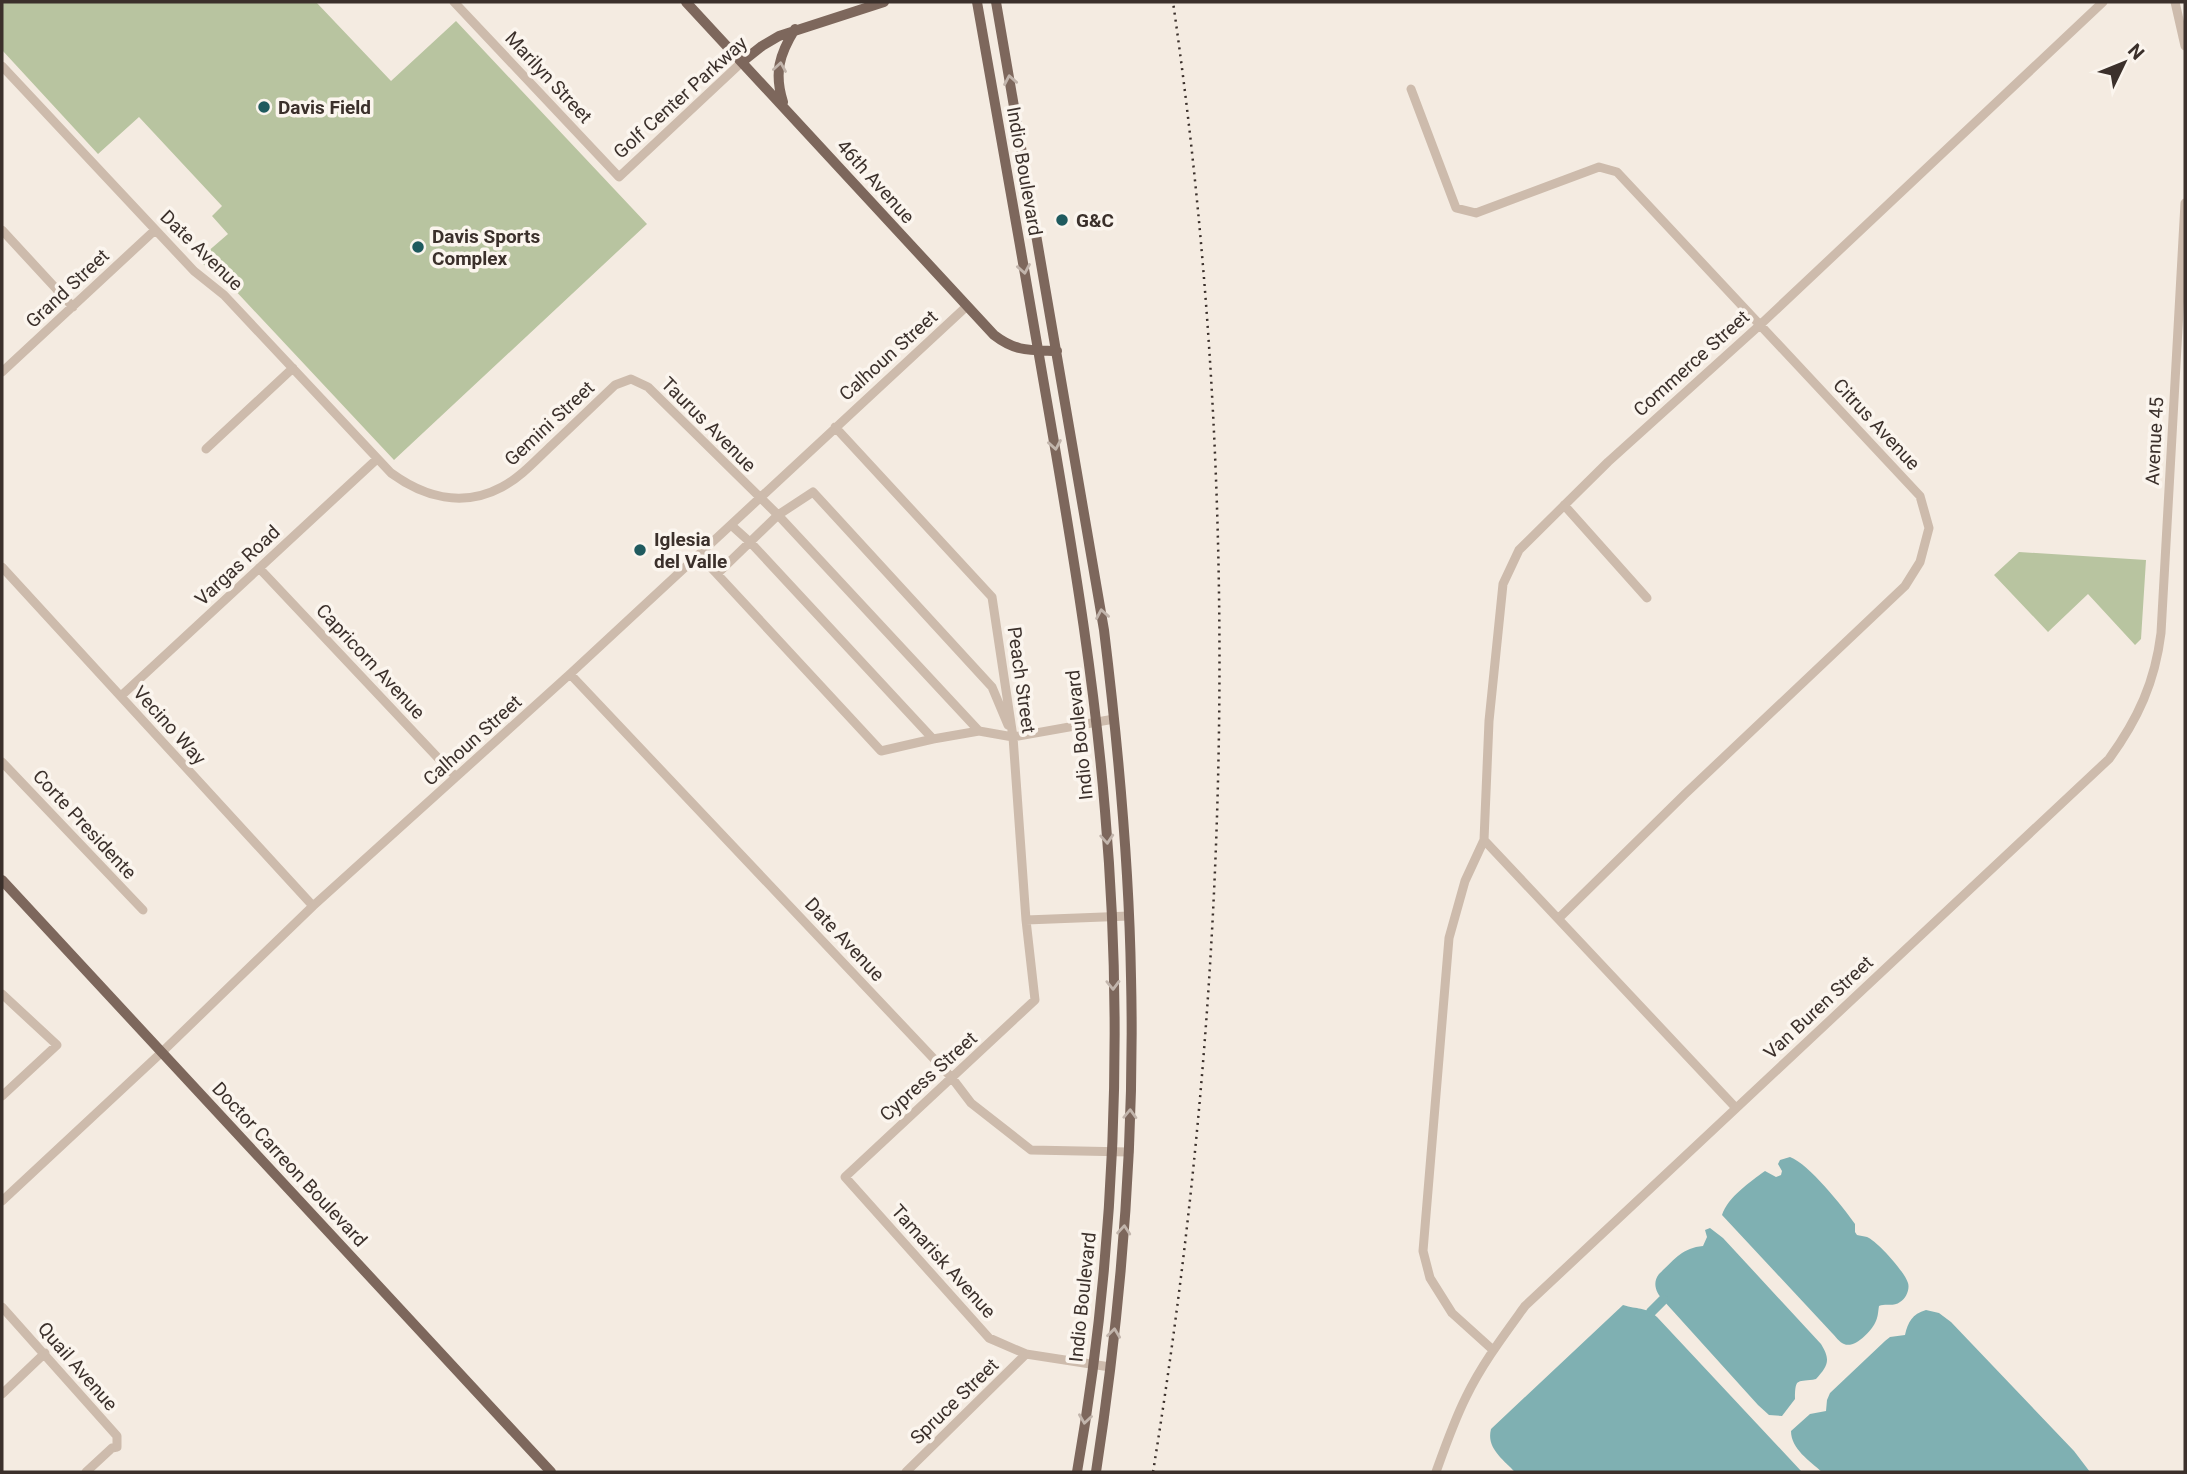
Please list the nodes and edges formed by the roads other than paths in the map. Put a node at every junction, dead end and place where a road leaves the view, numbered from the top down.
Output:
1 (454, 2) edge
2 (686, 2) edge
3 (884, 2) edge
4 (977, 2) edge
5 (996, 2) edge
6 (2103, 2) edge
7 (2175, 2) edge
8 (795, 29) junction
9 (2185, 46) edge
10 (743, 61) junction
11 (2, 66) edge
12 (1411, 89) dead end
13 (785, 108) junction
14 (619, 177) joint
15 (2185, 203) edge
16 (2, 230) edge
17 (155, 230) junction
18 (967, 306) junction
19 (73, 307) junction
20 (1761, 324) junction
21 (1039, 350) junction
22 (1057, 351) junction
23 (293, 368) junction
24 (2, 372) edge
25 (631, 379) joint
26 (835, 427) junction
27 (206, 449) dead end
28 (377, 459) junction
29 (760, 499) junction
30 (1564, 505) junction
31 (778, 515) junction
32 (732, 525) junction
33 (751, 543) junction
34 (699, 555) junction
35 (2, 567) edge
36 (260, 568) junction
37 (717, 574) junction
38 (1647, 598) dead end
39 (570, 674) junction
40 (2153, 680) joint
41 (121, 696) junction
42 (1115, 719) junction
43 (1097, 722) junction
44 (979, 731) junction
45 (1013, 737) junction
46 (933, 739) junction
47 (2, 762) edge
48 (456, 777) junction
49 (1483, 840) junction
50 (2, 880) edge
51 (313, 906) junction
52 (143, 911) dead end
53 (1129, 916) junction
54 (1112, 917) junction
55 (1559, 918) junction
56 (1026, 920) junction
57 (2, 994) edge
58 (1035, 1000) joint
59 (162, 1052) junction
60 (953, 1079) junction
61 (2, 1096) edge
62 (1736, 1108) junction
63 (1111, 1152) junction
64 (1129, 1152) junction
65 (845, 1177) joint
66 (2, 1201) edge
67 (2, 1307) edge
68 (1493, 1350) junction
69 (45, 1353) junction
70 (1026, 1354) junction
71 (1093, 1365) junction
72 (1110, 1367) junction
73 (2, 1394) edge
74 (86, 1472) edge
75 (551, 1472) edge
76 (906, 1472) edge
77 (1077, 1472) edge
78 (1096, 1472) edge
79 (1436, 1472) edge

1 - 14 street, Marilyn Street
2 - 10 main road, 46th Avenue
3 - 8 main road, Golf Center Parkway
4 -> 21 main road, Indio Boulevard
22 -> 5 main road, Indio Boulevard
6 - 20 street, Commerce Street
7 - 9 street
8 - 10 main road, Golf Center Parkway
13 -> 8 main road
10 - 13 main road, 46th Avenue
10 - 14 street, Golf Center Parkway
11 - 17 street, Date Avenue
12 - 20 street, Citrus Avenue
13 - 18 main road, 46th Avenue
15 - 40 street, Avenue 45
16 - 19 street
17 - 19 street, Grand Street
17 - 23 street, Date Avenue
18 - 21 main road, 46th Avenue
18 - 26 street, Calhoun Street
19 - 24 street, Grand Street
20 - 30 street, Commerce Street
20 - 55 street, Citrus Avenue
21 - 22 main road, 46th Avenue
21 -> 43 main road, Indio Boulevard
42 -> 22 main road, Indio Boulevard
23 - 27 street
23 - 28 street, Date Avenue
25 - 28 street, Gemini Street
25 - 29 street, Taurus Avenue
26 - 29 street, Calhoun Street
26 - 45 street, Peach Street
28 - 36 street, Vargas Road
29 - 31 street, Taurus Avenue
29 - 32 street, Calhoun Street
30 - 38 street
30 - 49 street, Commerce Street
31 - 33 street
31 - 44 street, Taurus Avenue
31 - 45 street
32 - 33 street
32 - 34 street, Calhoun Street
33 - 37 street
33 - 46 street
34 - 37 street
34 - 39 street, Calhoun Street
35 - 41 street, Vecino Way
36 - 41 street, Vargas Road
36 - 48 street, Capricorn Avenue
37 - 46 street
39 - 48 street, Calhoun Street
39 - 60 street, Date Avenue
40 - 62 street, Van Buren Street
41 - 51 street, Vecino Way
42 - 43 street
42 - 53 main road, Indio Boulevard
43 - 45 street
43 -> 54 main road, Indio Boulevard
44 - 45 street
44 - 46 street
45 - 56 street, Peach Street
47 - 52 street, Corte Presidente
48 - 51 street, Calhoun Street
49 - 55 street
49 - 68 street
50 - 59 main road, Doctor Carreon Boulevard
51 - 59 street, Calhoun Street
53 - 54 street
64 -> 53 main road, Indio Boulevard
54 - 56 street
54 -> 63 main road, Indio Boulevard
55 - 62 street
56 - 58 street, Peach Street
57 - 61 street
58 - 60 street, Cypress Street
59 - 66 street, Calhoun Street
59 - 75 main road, Doctor Carreon Boulevard
60 - 63 street, Date Avenue
60 - 65 street, Cypress Street
62 - 68 street, Van Buren Street
63 - 64 street, Date Avenue
63 - 71 main road, Indio Boulevard
72 -> 64 main road, Indio Boulevard
65 - 70 street, Tamarisk Avenue
67 - 69 street, Quail Avenue
68 - 79 street, Van Buren Street
69 - 73 street
69 - 74 street, Quail Avenue
70 - 71 street, Tamarisk Avenue
70 - 76 street, Spruce Street
71 - 72 street, Tamarisk Avenue
71 -> 77 main road, Indio Boulevard
72 - 78 main road, Indio Boulevard

